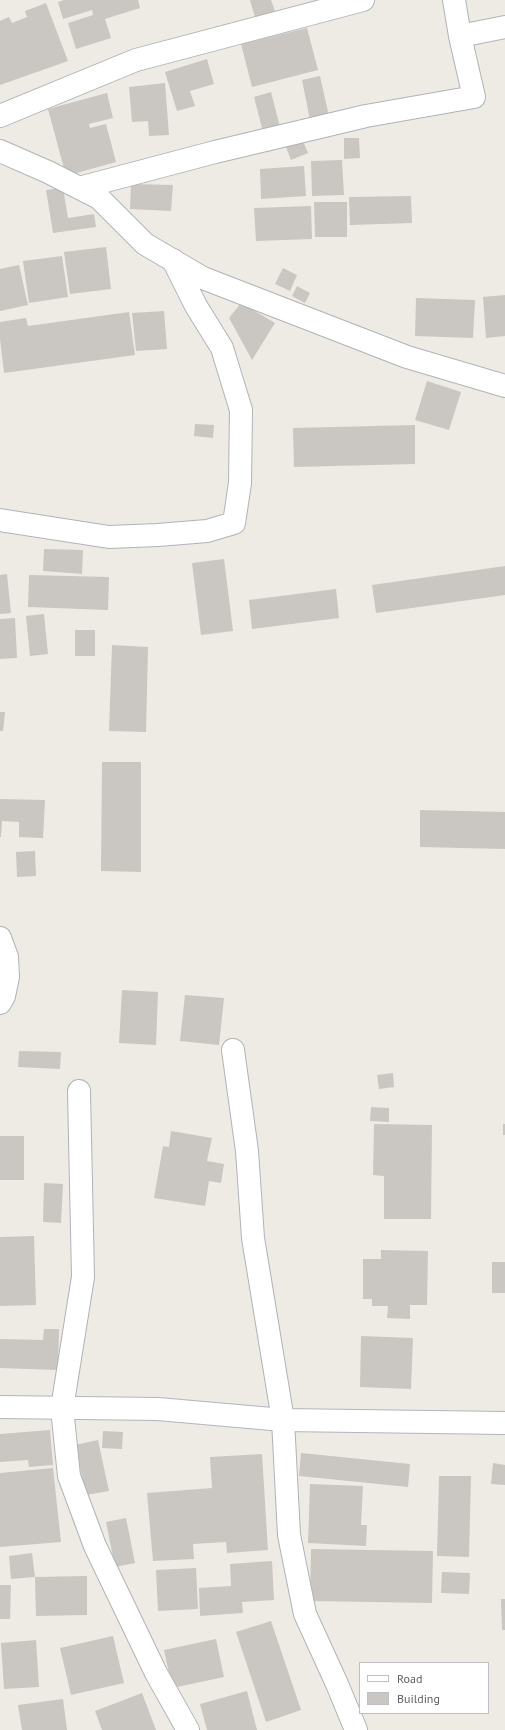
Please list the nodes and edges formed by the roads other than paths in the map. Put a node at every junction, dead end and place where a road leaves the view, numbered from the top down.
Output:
1 (364, 0) edge
2 (454, 0) edge
3 (505, 27) edge
4 (460, 36) junction
5 (0, 116) edge
6 (0, 151) edge
7 (79, 188) junction
8 (173, 260) junction
9 (505, 386) edge
10 (0, 520) edge
11 (0, 938) edge
12 (0, 1003) edge
13 (233, 1050) dead end
14 (79, 1091) dead end
15 (0, 1408) edge
16 (62, 1408) junction
17 (283, 1420) junction
18 (505, 1422) edge
19 (188, 1730) edge
20 (356, 1730) edge

1 - 5 street
2 - 4 street
3 - 4 street
4 - 7 street
6 - 7 street
7 - 8 street
8 - 9 street
8 - 10 street
11 - 12 street
13 - 17 street
14 - 16 street
15 - 16 street
16 - 17 street
16 - 19 street
17 - 18 street
17 - 20 street

